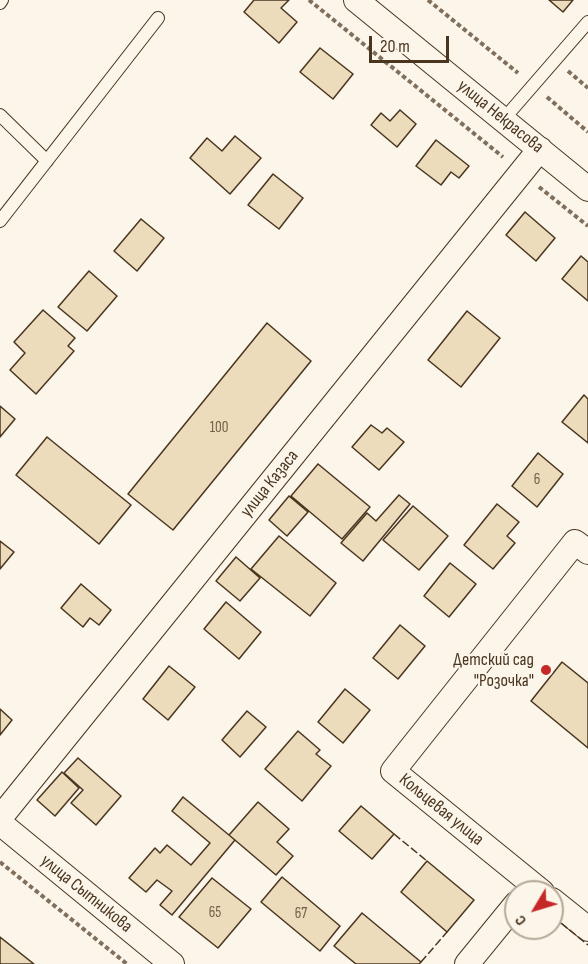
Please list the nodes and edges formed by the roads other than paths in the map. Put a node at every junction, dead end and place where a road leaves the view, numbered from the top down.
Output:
1 (356, 0) edge
2 (158, 18) dead end
3 (588, 22) edge
4 (0, 115) edge
5 (503, 120) junction
6 (540, 149) junction
7 (47, 161) junction
8 (588, 189) edge
9 (0, 221) edge
10 (588, 552) edge
11 (0, 818) edge
12 (0, 823) edge
13 (522, 880) edge
14 (564, 910) edge
15 (504, 919) edge
16 (588, 929) edge
17 (172, 964) edge
18 (467, 964) edge

1 - 5 street, улица Некрасова
2 - 7 lane
3 - 5 lane
4 - 7 lane
5 - 6 street, улица Некрасова
6 - 8 street, улица Некрасова
6 - 11 street, улица Казаса
7 - 9 lane
10 - 13 street, Кольцевая улица
12 - 17 street, улица Сытникова
14 - 16 street
15 - 18 street

